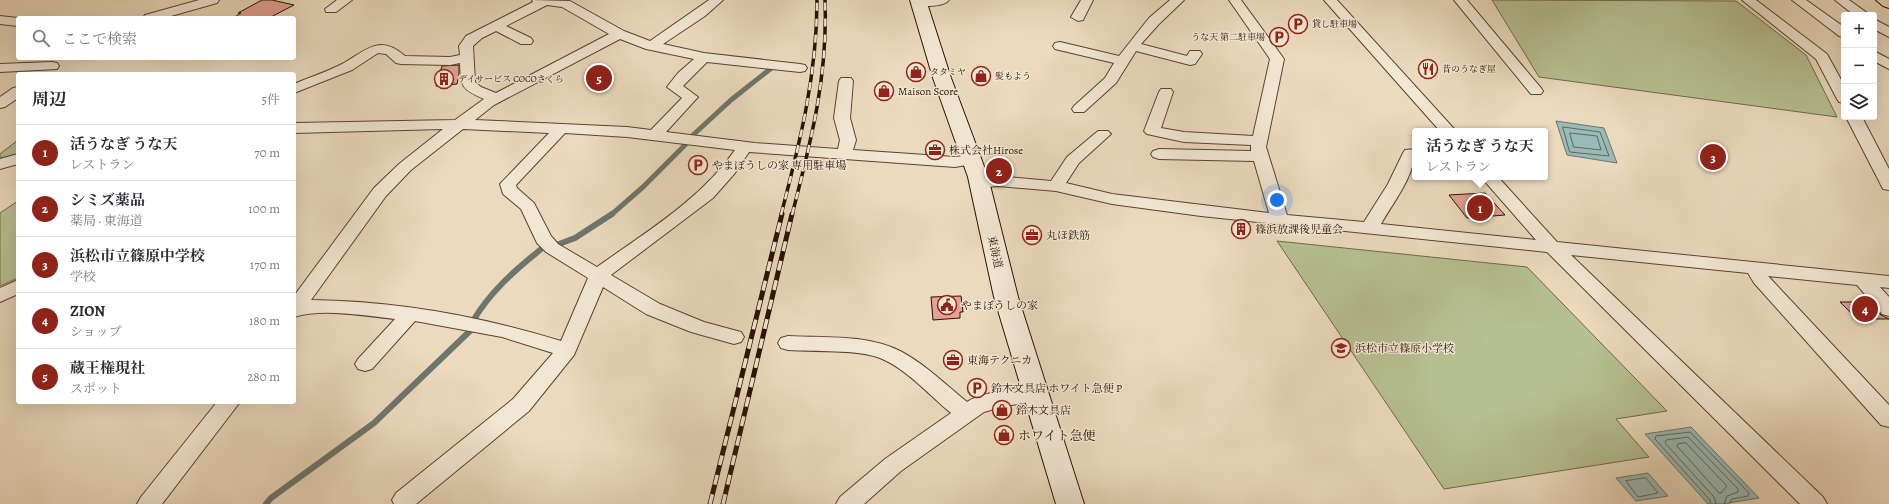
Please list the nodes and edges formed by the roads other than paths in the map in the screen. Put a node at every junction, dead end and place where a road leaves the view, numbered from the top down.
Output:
1 (213, 0) edge
2 (346, 0) edge
3 (542, 0) edge
4 (717, 0) edge
5 (943, 0) edge
6 (1087, 0) edge
7 (1178, 0) edge
8 (1235, 0) edge
9 (1330, 0) edge
10 (1460, 0) edge
11 (1748, 0) edge
12 (1798, 0) edge
13 (1841, 0) edge
14 (1884, 0) edge
15 (918, 1) edge
16 (568, 2) edge
17 (1889, 3) edge
18 (331, 9) dead end
19 (1859, 12) edge
20 (157, 16) edge
21 (1078, 17) dead end
22 (0, 20) edge
23 (16, 22) edge
24 (1877, 25) edge
25 (497, 26) junction
26 (1841, 31) edge
27 (1889, 33) edge
28 (619, 34) junction
29 (526, 41) dead end
30 (651, 46) junction
31 (1060, 46) dead end
32 (1133, 46) junction
33 (1195, 54) dead end
34 (704, 57) junction
35 (1877, 57) edge
36 (466, 58) junction
37 (1122, 61) junction
38 (1889, 65) edge
39 (51, 66) edge
40 (0, 68) edge
41 (800, 68) dead end
42 (846, 81) dead end
43 (296, 88) edge
44 (1536, 91) dead end
45 (16, 92) edge
46 (1166, 92) dead end
47 (1841, 93) edge
48 (496, 98) junction
49 (0, 104) edge
50 (1079, 109) dead end
51 (1856, 120) edge
52 (459, 124) junction
53 (296, 128) edge
54 (1445, 128) edge
55 (561, 129) junction
56 (1102, 134) dead end
57 (654, 136) junction
58 (745, 147) junction
59 (1260, 148) junction
60 (844, 154) junction
61 (1159, 154) dead end
62 (1411, 154) dead end
63 (16, 160) edge
64 (972, 160) junction
65 (0, 164) edge
66 (1492, 180) edge
67 (979, 183) junction
68 (1889, 185) edge
69 (1056, 186) junction
70 (1280, 220) junction
71 (1373, 229) junction
72 (1552, 247) junction
73 (1754, 268) junction
74 (599, 276) junction
75 (1862, 279) junction
76 (1889, 282) edge
77 (16, 287) edge
78 (0, 296) edge
79 (296, 307) edge
80 (296, 308) edge
81 (1889, 309) edge
82 (410, 315) junction
83 (734, 337) dead end
84 (788, 343) dead end
85 (566, 350) junction
86 (365, 364) dead end
87 (1035, 394) junction
88 (227, 404) edge
89 (965, 413) junction
90 (1889, 419) edge
91 (404, 500) dead end
92 (149, 504) edge
93 (848, 504) edge
94 (1070, 504) edge
95 (1815, 504) edge

1 - 20 street
2 - 18 street
3 - 16 street
3 - 25 street
4 - 30 street
5 - 15 street
6 - 21 street
7 - 32 street
8 - 59 street
9 - 54 street
10 - 44 street
11 - 47 street
12 - 26 street
13 - 19 street
14 - 17 highway
15 - 64 main road, 東海道
16 - 28 street
22 - 23 street
24 - 27 street
25 - 29 street
25 - 36 street
28 - 30 street
28 - 48 street
30 - 34 street
31 - 37 street
32 - 33 street
32 - 37 street
34 - 41 street
34 - 57 street
35 - 38 street
36 - 43 street
36 - 48 street
37 - 50 street
39 - 40 street
42 - 60 street
45 - 49 street
46 - 59 street
48 - 52 street
51 - 68 street
52 - 53 street
52 - 55 street
52 - 79 street
55 - 57 street
55 - 74 street
56 - 69 street
57 - 58 street
58 - 60 street
58 - 74 street
59 - 61 street
59 - 70 street
60 - 64 street
62 - 71 street
63 - 65 street
64 - 67 main road, 東海道
66 - 72 street
67 - 69 street
67 - 87 main road, 東海道
69 - 70 street
70 - 71 street
71 - 72 street
72 - 73 street
72 - 95 street
73 - 75 street
73 - 90 street
74 - 83 street
74 - 85 street
75 - 76 street
75 - 81 street
77 - 78 street
80 - 82 street
82 - 85 street
82 - 86 street
84 - 89 street
85 - 91 street
87 - 89 street
87 - 94 main road, 東海道
88 - 92 street
89 - 93 street

